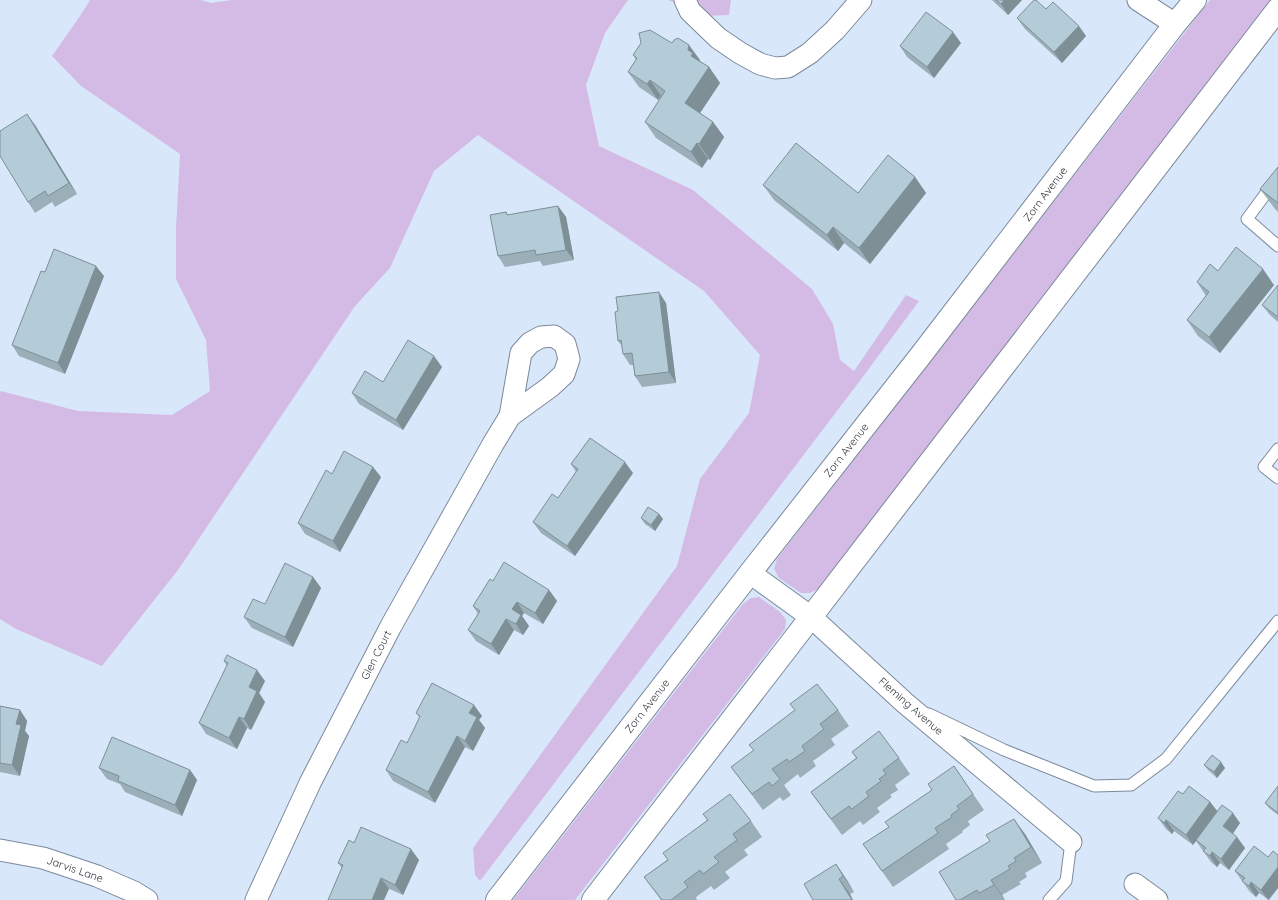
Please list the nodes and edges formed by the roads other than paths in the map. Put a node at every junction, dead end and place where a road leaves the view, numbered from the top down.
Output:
1 (685, 0) edge
2 (861, 0) edge
3 (1138, 0) edge
4 (1195, 0) edge
5 (1278, 9) edge
6 (1175, 24) junction
7 (1278, 176) edge
8 (1278, 246) edge
9 (510, 416) dead end
10 (1278, 449) edge
11 (1278, 478) edge
12 (750, 573) junction
13 (811, 618) junction
14 (1278, 622) edge
15 (905, 703) junction
16 (1071, 842) joint
17 (1, 852) edge
18 (1135, 884) dead end
19 (147, 900) edge
20 (256, 900) edge
21 (497, 900) edge
22 (593, 900) edge
23 (1049, 900) edge
24 (1158, 900) edge

1 - 2 street
3 - 6 street
4 - 6 main road, Zorn Avenue
5 - 13 main road
6 - 12 main road, Zorn Avenue
7 - 8 lane
9 - 20 street, Glen Court
10 - 11 lane
12 - 13 street, Fleming Avenue
12 - 21 main road, Zorn Avenue
13 - 15 street, Fleming Avenue
13 - 22 main road
14 - 15 lane
15 - 16 street, Fleming Avenue
16 - 23 lane
17 - 19 street, Jarvis Lane
18 - 24 street

